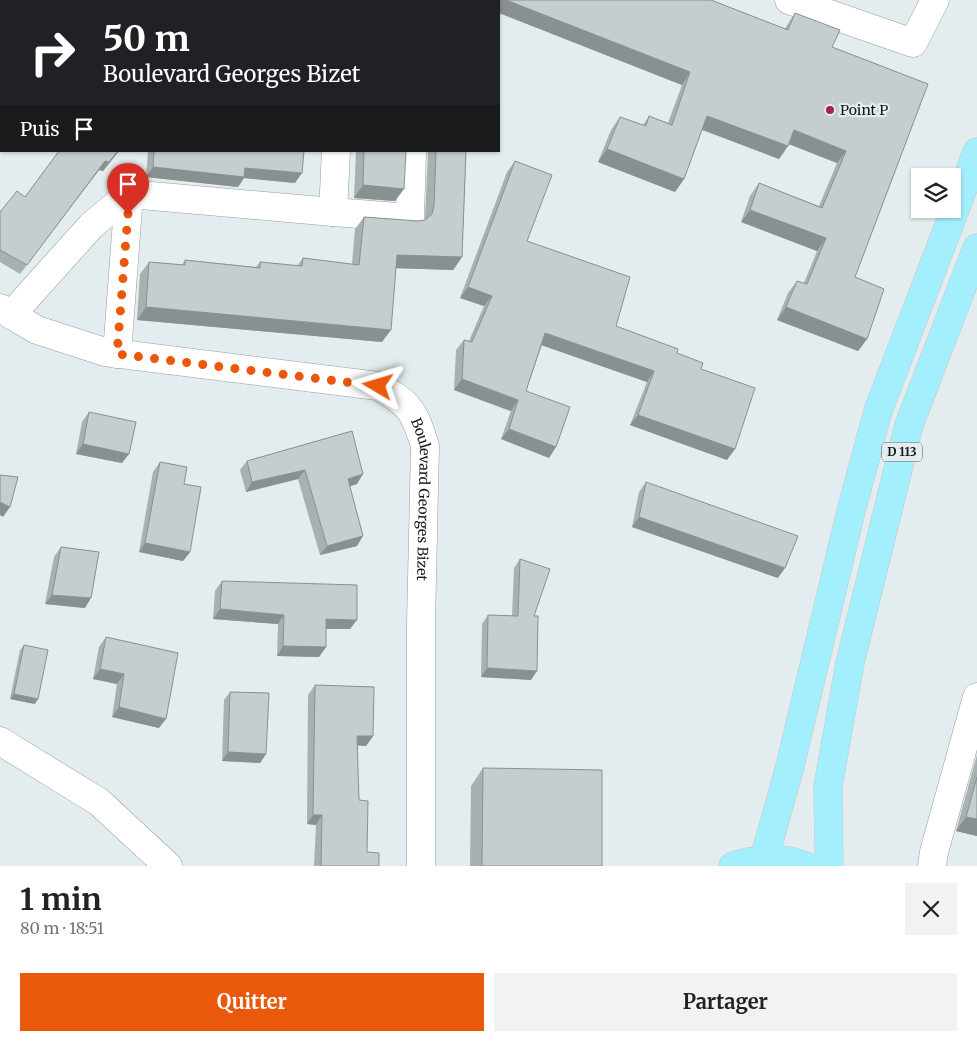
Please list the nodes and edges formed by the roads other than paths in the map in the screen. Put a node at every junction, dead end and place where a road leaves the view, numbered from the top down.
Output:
1 (789, 0) edge
2 (935, 0) edge
3 (336, 152) edge
4 (412, 152) edge
5 (977, 152) edge
6 (129, 194) junction
7 (333, 212) junction
8 (977, 248) edge
9 (5, 311) edge
10 (117, 354) junction
11 (977, 697) edge
12 (0, 741) edge
13 (764, 859) junction
14 (168, 866) edge
15 (421, 866) edge
16 (733, 866) edge
17 (806, 866) edge
18 (828, 866) edge
19 (932, 866) edge

1 - 2 street
3 - 7 street
4 - 7 street
5 - 13 main road, D 113
6 - 7 street
6 - 9 street, Boulevard Georges Bizet
6 - 10 street
8 - 18 main road, D 113
9 - 10 street, Boulevard Georges Bizet
10 - 15 street, Boulevard Georges Bizet
11 - 19 street
12 - 14 street
13 - 16 main road
13 - 17 main road

